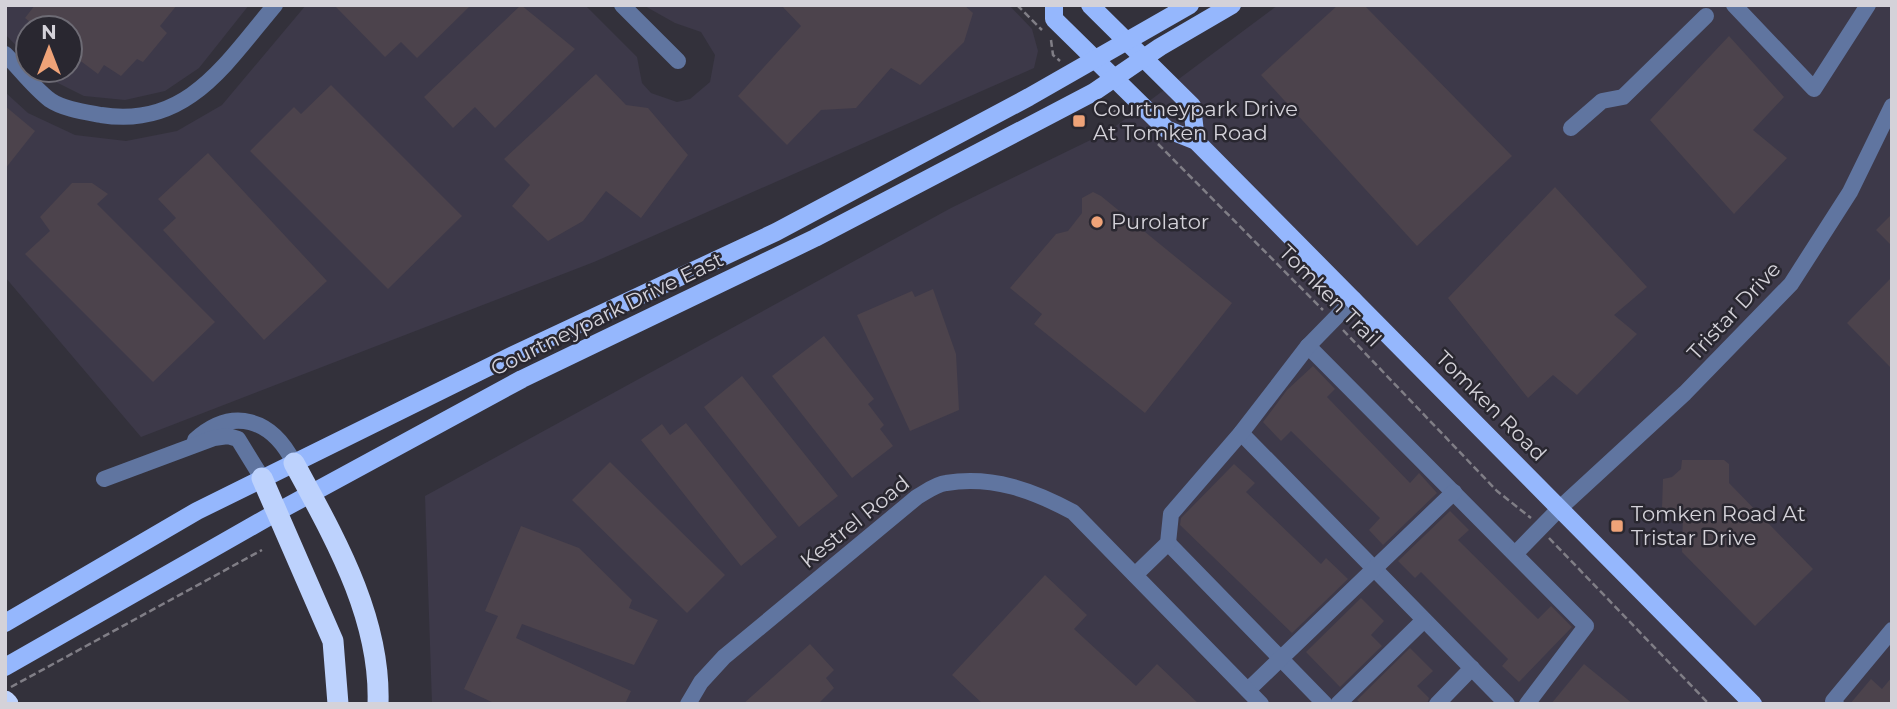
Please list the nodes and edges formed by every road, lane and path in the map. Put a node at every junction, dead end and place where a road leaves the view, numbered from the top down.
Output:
1 (275, 5) edge
2 (622, 5) edge
3 (1017, 5) edge
4 (1054, 5) edge
5 (1090, 5) edge
6 (1190, 5) edge
7 (1232, 5) edge
8 (1734, 5) edge
9 (1868, 5) edge
10 (1706, 16) dead end
11 (1127, 42) junction
12 (5, 54) edge
13 (1053, 55) dead end
14 (1143, 58) junction
15 (1095, 59) junction
16 (678, 61) dead end
17 (1114, 78) junction
18 (1892, 106) edge
19 (1114, 111) dead end
20 (1135, 119) dead end
21 (1571, 128) dead end
22 (1152, 138) dead end
23 (1196, 141) junction
24 (1354, 299) junction
25 (1333, 320) junction
26 (1308, 346) junction
27 (1241, 433) junction
28 (188, 446) junction
29 (294, 463) junction
30 (262, 478) junction
31 (104, 479) dead end
32 (1454, 492) junction
33 (312, 496) junction
34 (1560, 508) junction
35 (1521, 510) dead end
36 (277, 512) junction
37 (1168, 543) junction
38 (1557, 547) dead end
39 (262, 551) dead end
40 (1515, 554) junction
41 (1374, 569) junction
42 (1135, 575) junction
43 (1424, 620) junction
44 (5, 623) edge
45 (1892, 630) edge
46 (1280, 657) junction
47 (8, 665) edge
48 (1472, 668) junction
49 (5, 690) edge
50 (1248, 690) junction
51 (338, 704) edge
52 (378, 704) edge
53 (688, 704) edge
54 (1261, 704) edge
55 (1325, 704) edge
56 (1338, 704) edge
57 (1437, 704) edge
58 (1507, 704) edge
59 (1527, 704) edge
60 (1709, 704) edge
61 (1754, 704) edge
62 (1836, 704) edge

1 - 12 street
2 - 16 street
3 - 13 path
4 - 15 main road, Tomken Road
5 - 11 main road
6 - 11 main road, Courtneypark Drive East
7 - 14 main road, Courtneypark Drive East
8 - 9 street
10 - 21 street
11 - 14 main road
11 - 15 main road, Courtneypark Drive East
14 - 17 main road, Courtneypark Drive East
14 - 23 main road
15 - 17 main road, Tomken Road
15 - 29 main road, Courtneypark Drive East
17 - 23 main road, Tomken Road
17 - 33 main road, Courtneypark Drive East
18 - 34 street, Tristar Drive
19 - 20 path
22 - 25 path, Tomken Trail
23 - 24 main road, Tomken Road
24 - 25 street
24 - 34 main road, Tomken Road
25 - 26 street
25 - 35 path, Tomken Trail
26 - 27 street
26 - 32 street
27 - 37 street
27 - 41 street
28 - 29 street
28 - 30 street
28 - 31 street
29 - 30 main road, Courtneypark Drive East
29 - 33 highway
30 - 36 highway
30 - 44 main road, Courtneypark Drive East
32 - 40 street
32 - 41 street
33 - 36 main road, Courtneypark Drive East
33 - 52 highway
34 - 40 street, Tristar Drive
34 - 61 main road, Tomken Road
36 - 47 main road, Courtneypark Drive East
36 - 51 highway
37 - 42 street
37 - 46 street
38 - 60 path
39 - 49 path
40 - 59 street
41 - 43 street
41 - 46 street
42 - 50 street, Kestrel Road
42 - 53 street, Kestrel Road
43 - 48 street
43 - 56 street
45 - 62 street
46 - 50 street
46 - 55 street
48 - 57 street
48 - 58 street
50 - 54 street, Kestrel Road

